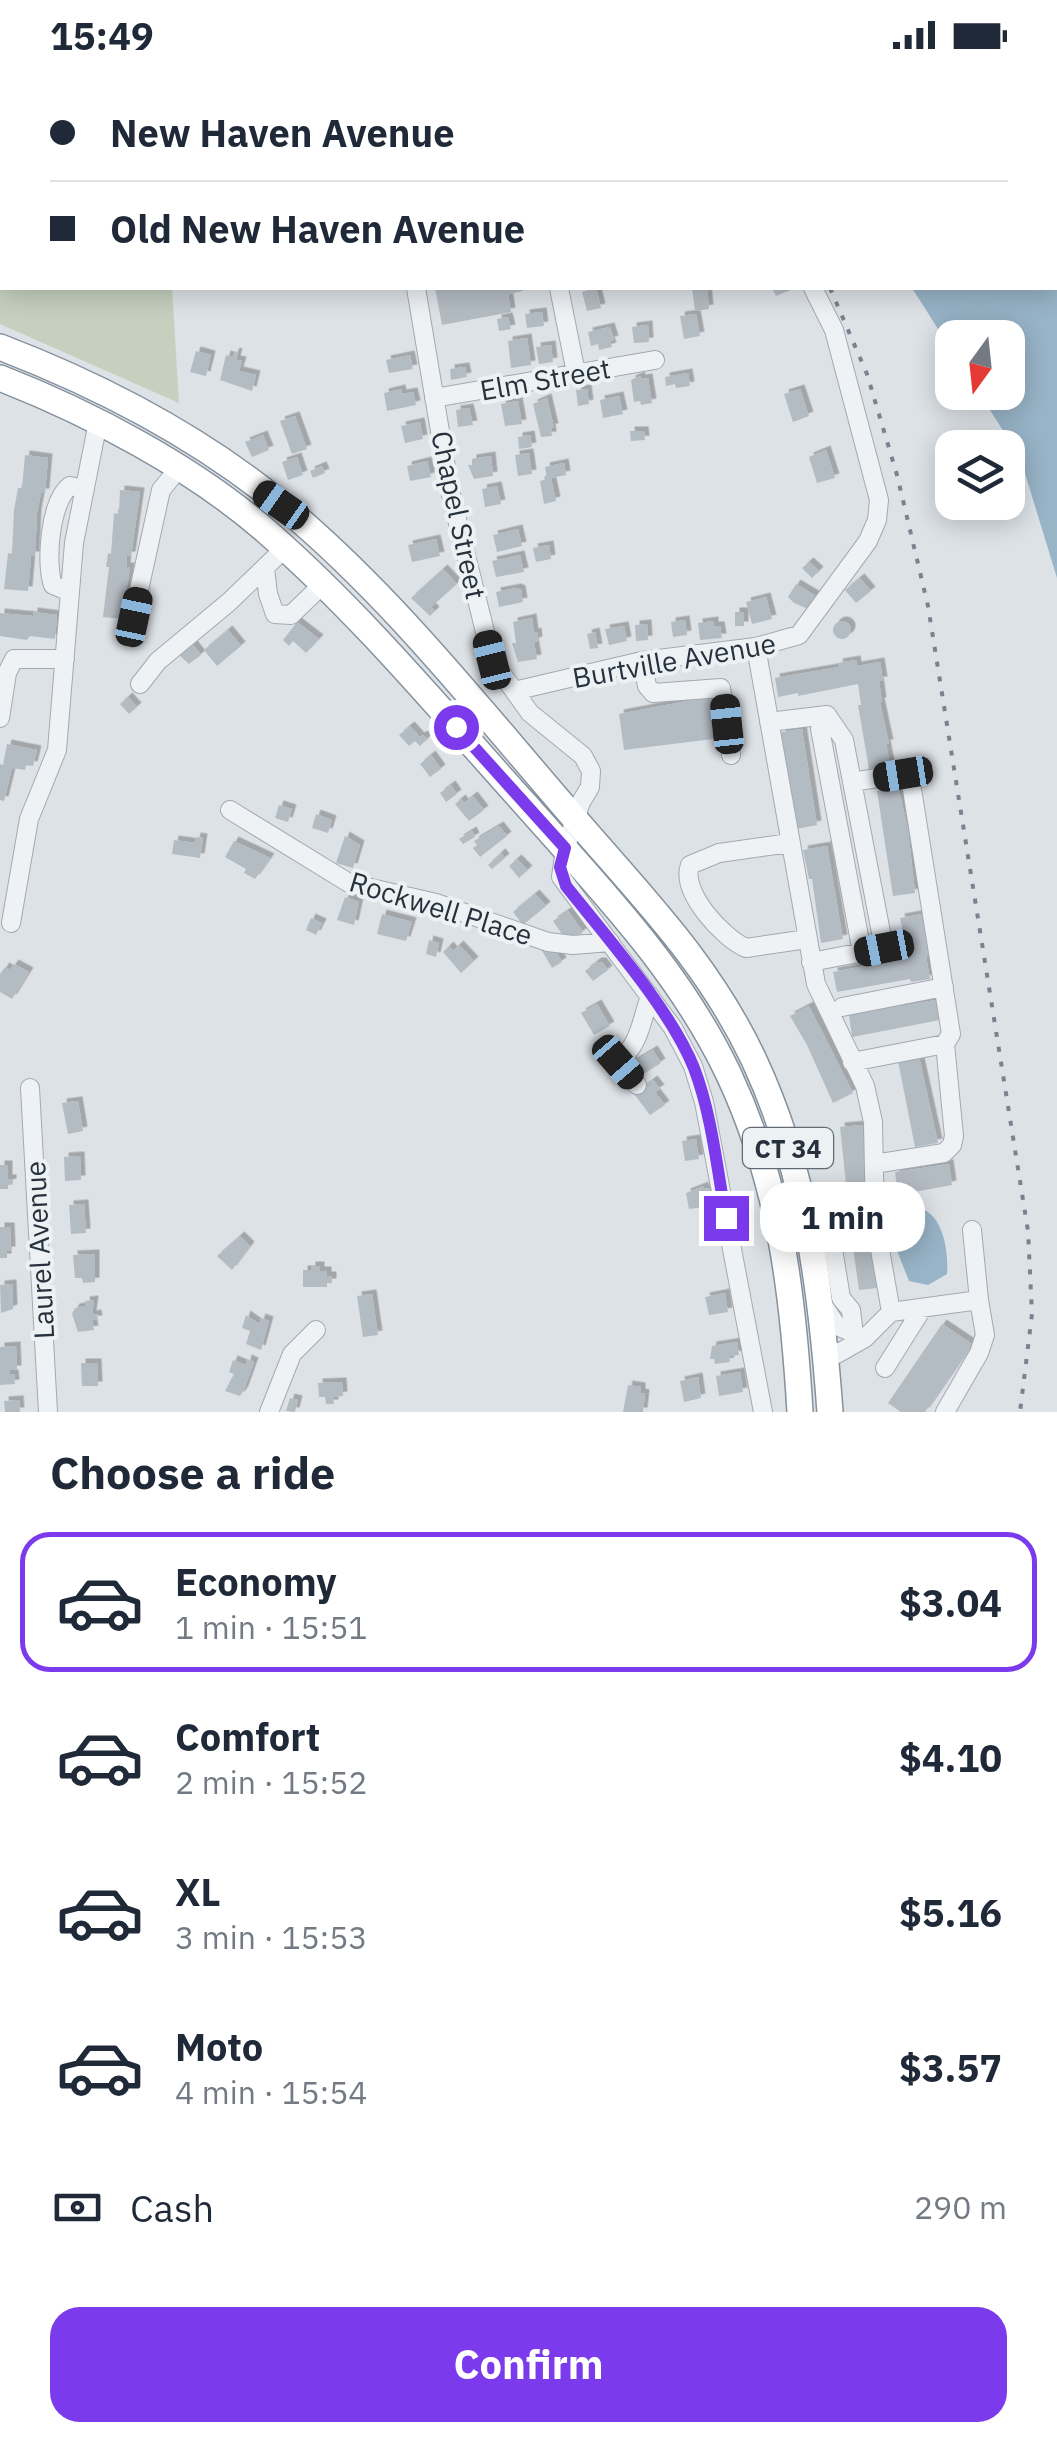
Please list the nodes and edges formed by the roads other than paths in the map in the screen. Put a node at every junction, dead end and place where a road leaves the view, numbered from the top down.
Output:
1 (416, 290) edge
2 (560, 290) edge
3 (814, 290) edge
4 (0, 346) edge
5 (655, 360) dead end
6 (576, 373) junction
7 (0, 378) edge
8 (434, 398) junction
9 (98, 422) junction
10 (179, 468) junction
11 (284, 548) junction
12 (265, 568) junction
13 (323, 584) junction
14 (134, 617) dead end
15 (756, 648) junction
16 (64, 659) junction
17 (642, 661) junction
18 (140, 684) dead end
19 (514, 691) junction
20 (827, 715) junction
21 (0, 718) edge
22 (769, 722) junction
23 (730, 755) dead end
24 (852, 782) junction
25 (230, 810) dead end
26 (576, 820) junction
27 (790, 843) junction
28 (565, 848) junction
29 (11, 923) dead end
30 (807, 939) junction
31 (610, 942) junction
32 (862, 952) junction
33 (811, 962) junction
34 (944, 987) junction
35 (650, 996) junction
36 (842, 1007) dead end
37 (945, 1044) junction
38 (852, 1062) junction
39 (637, 1085) dead end
40 (30, 1088) dead end
41 (874, 1164) junction
42 (972, 1230) dead end
43 (812, 1240) junction
44 (819, 1296) junction
45 (979, 1300) junction
46 (922, 1309) junction
47 (892, 1312) junction
48 (316, 1330) dead end
49 (859, 1336) junction
50 (824, 1345) junction
51 (796, 1346) junction
52 (885, 1368) dead end
53 (48, 1412) edge
54 (269, 1412) edge
55 (763, 1412) edge
56 (800, 1412) edge
57 (830, 1412) edge
58 (945, 1412) edge

1 - 8 street, Chapel Street
2 - 6 street
3 - 15 street, Burtville Avenue
4 - 26 highway, CT 34
5 - 6 street, Elm Street
6 - 8 street, Elm Street
7 - 9 highway, CT 34
8 - 19 street, Chapel Street
9 - 10 highway, CT 34
9 - 16 street
10 - 11 highway, CT 34
10 - 14 street
11 - 12 street
11 - 13 highway, CT 34
12 - 13 street
12 - 18 street
13 - 28 highway, CT 34
15 - 17 street, Burtville Avenue
15 - 22 street
16 - 21 street
16 - 29 street
17 - 19 street, Burtville Avenue
17 - 23 street
19 - 26 street, Chapel Street
20 - 22 street
20 - 24 street
20 - 32 street
22 - 27 street
24 - 32 street
24 - 34 street
25 - 31 street, Rockwell Place
26 - 28 street
26 - 43 highway, CT 34
27 - 30 street
27 - 30 street
28 - 31 street
28 - 51 highway, CT 34
30 - 33 street
31 - 35 street
32 - 33 street
33 - 38 street
34 - 36 street
34 - 37 street
35 - 39 street
35 - 55 street
37 - 38 street
37 - 41 street
38 - 41 street
40 - 53 street, Laurel Avenue
41 - 47 street
42 - 45 street
43 - 44 highway, CT 34
43 - 49 street
44 - 49 street
44 - 50 highway, CT 34
45 - 46 street
45 - 58 street
46 - 47 street
46 - 52 street
47 - 49 street
48 - 54 street
49 - 50 street
50 - 51 highway
50 - 57 highway, CT 34
51 - 56 highway, CT 34

